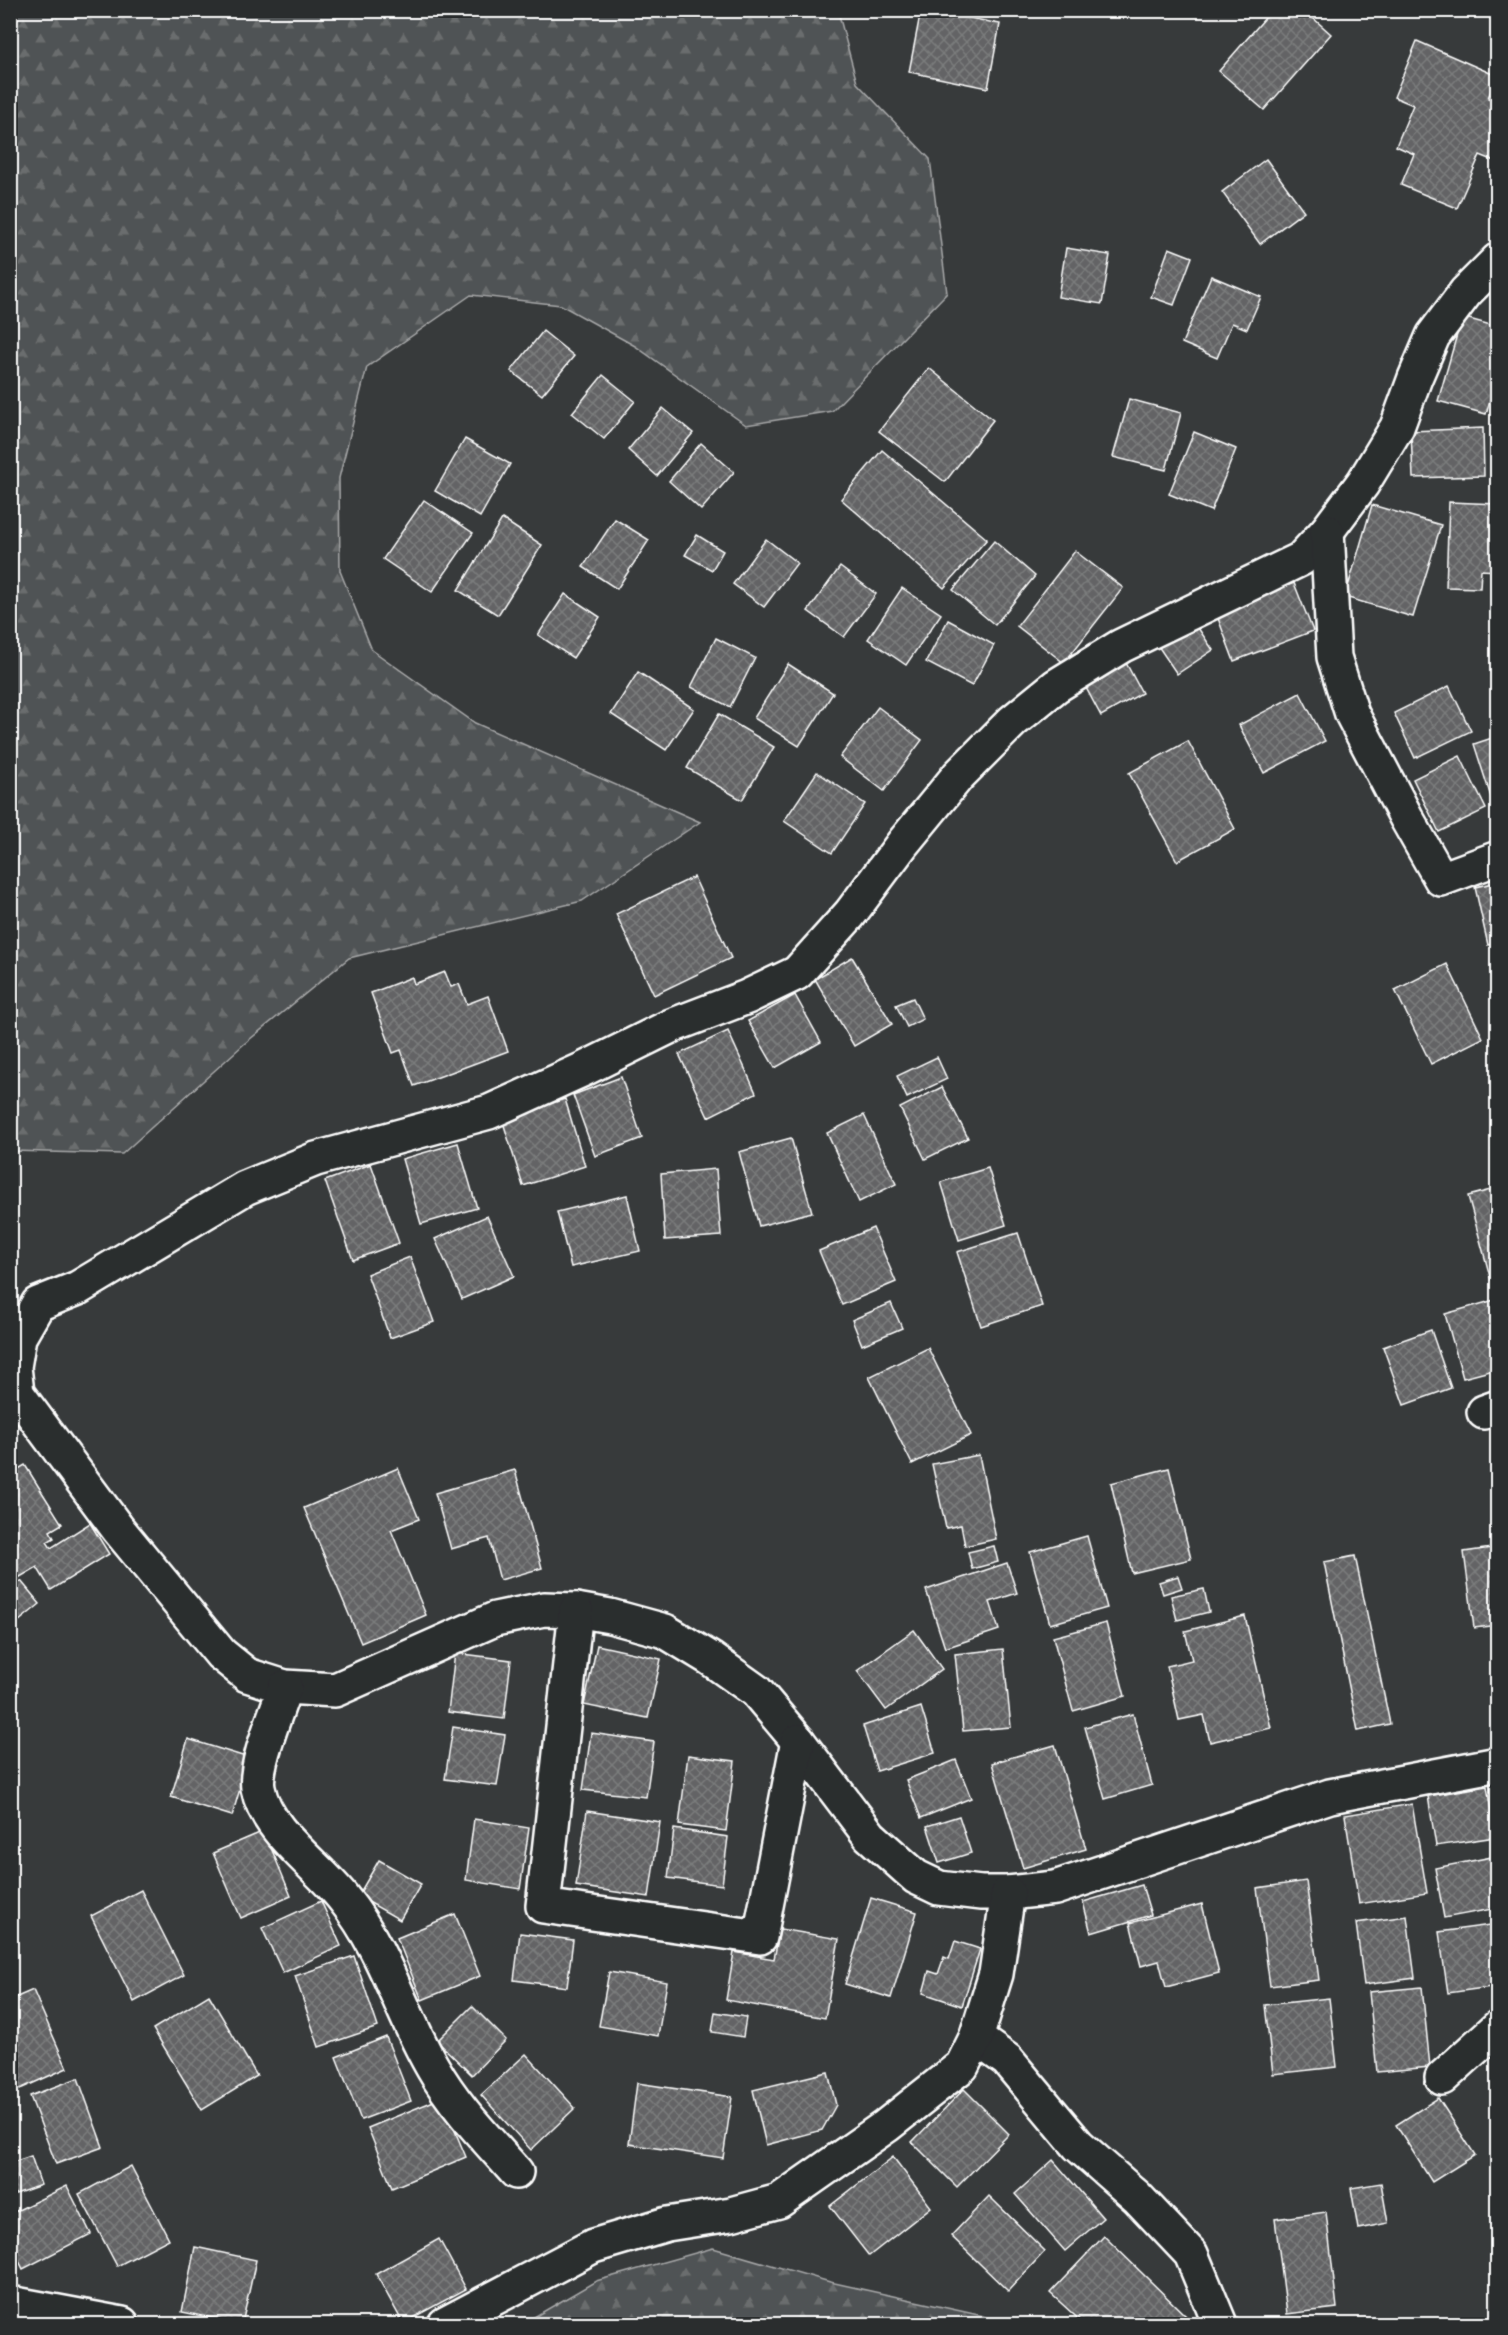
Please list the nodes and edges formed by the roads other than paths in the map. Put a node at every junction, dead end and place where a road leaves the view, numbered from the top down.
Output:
1 (1497, 260) edge
2 (1327, 531) junction
3 (1497, 858) edge
4 (15, 1336) edge
5 (576, 1611) junction
6 (285, 1687) junction
7 (798, 1741) junction
8 (1497, 1764) edge
9 (1008, 1893) junction
10 (1497, 2027) edge
11 (976, 2038) junction
12 (1442, 2078) dead end
13 (516, 2172) dead end
14 (10, 2303) edge
15 (122, 2325) edge
16 (445, 2325) edge
17 (1220, 2325) edge

1 - 2 street
2 - 3 street
2 - 4 street
4 - 6 street
5 - 6 street
5 - 7 street
5 - 7 street
6 - 13 street
7 - 9 street
8 - 9 street
9 - 11 street
10 - 12 street
11 - 16 street
11 - 17 street
14 - 15 street

